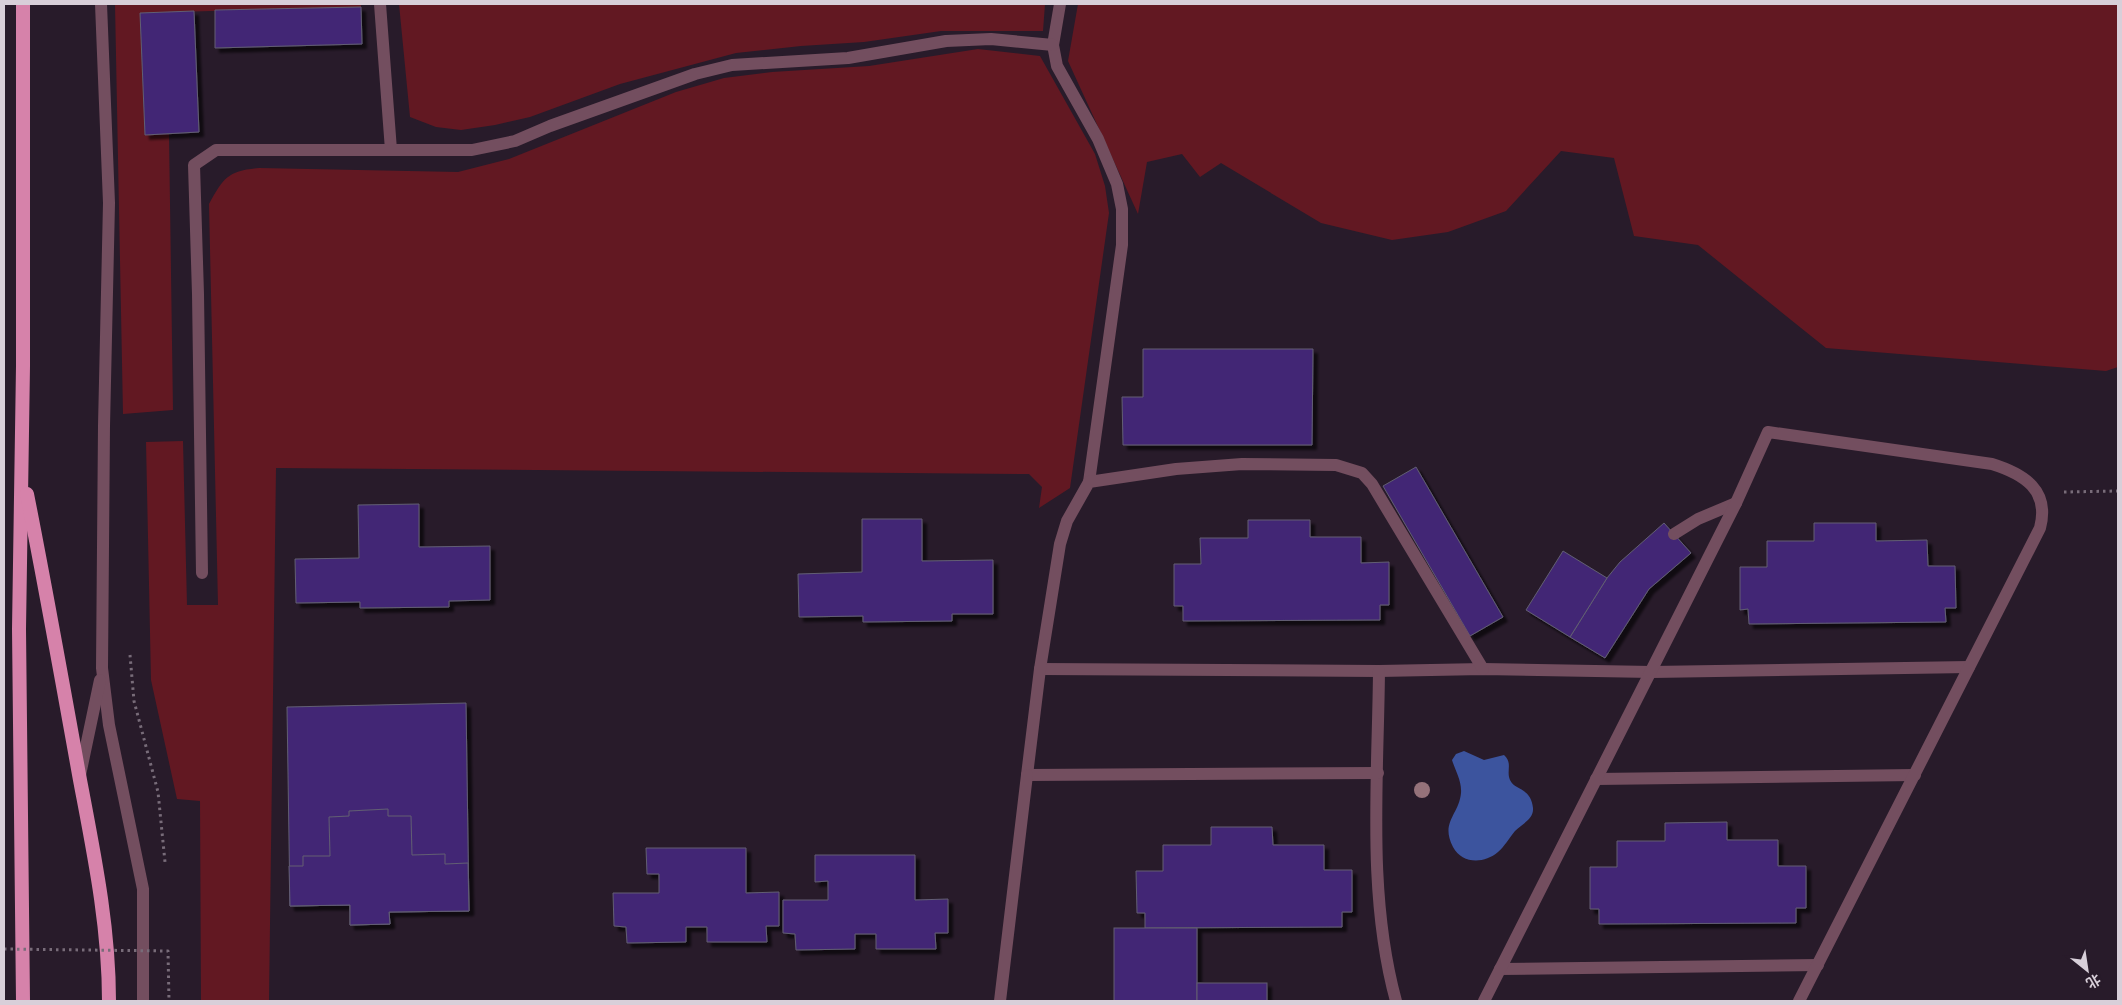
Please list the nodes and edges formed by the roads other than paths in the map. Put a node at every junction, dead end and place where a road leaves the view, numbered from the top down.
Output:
1 (23, 4) edge
2 (101, 4) edge
3 (380, 4) edge
4 (1060, 4) edge
5 (1053, 45) junction
6 (391, 150) junction
7 (22, 468) junction
8 (1089, 482) junction
9 (1736, 503) junction
10 (1674, 534) dead end
11 (202, 573) dead end
12 (1969, 667) junction
13 (102, 668) junction
14 (1040, 668) junction
15 (1483, 669) junction
16 (1379, 671) junction
17 (1652, 672) junction
18 (1378, 773) junction
19 (1915, 774) junction
20 (80, 775) junction
21 (1027, 775) junction
22 (1596, 779) junction
23 (1818, 965) junction
24 (1500, 969) junction
25 (23, 1001) edge
26 (109, 1001) edge
27 (143, 1001) edge
28 (1000, 1001) edge
29 (1396, 1001) edge
30 (1484, 1001) edge
31 (1799, 1001) edge

1 - 7 highway
2 - 13 street
3 - 6 street
4 - 5 street
5 - 6 street
5 - 8 street
6 - 11 street
7 - 20 highway
7 - 25 highway
8 - 14 street
8 - 15 street
9 - 10 street
9 - 12 street
9 - 17 street
12 - 17 street
12 - 19 street
13 - 20 street
13 - 27 street
14 - 16 street
14 - 21 street
15 - 16 street
15 - 17 street
16 - 18 street
17 - 22 street
18 - 21 street
18 - 29 street
19 - 22 street
19 - 23 street
20 - 26 highway
21 - 28 street
22 - 24 street
23 - 24 street
23 - 31 street
24 - 30 street

